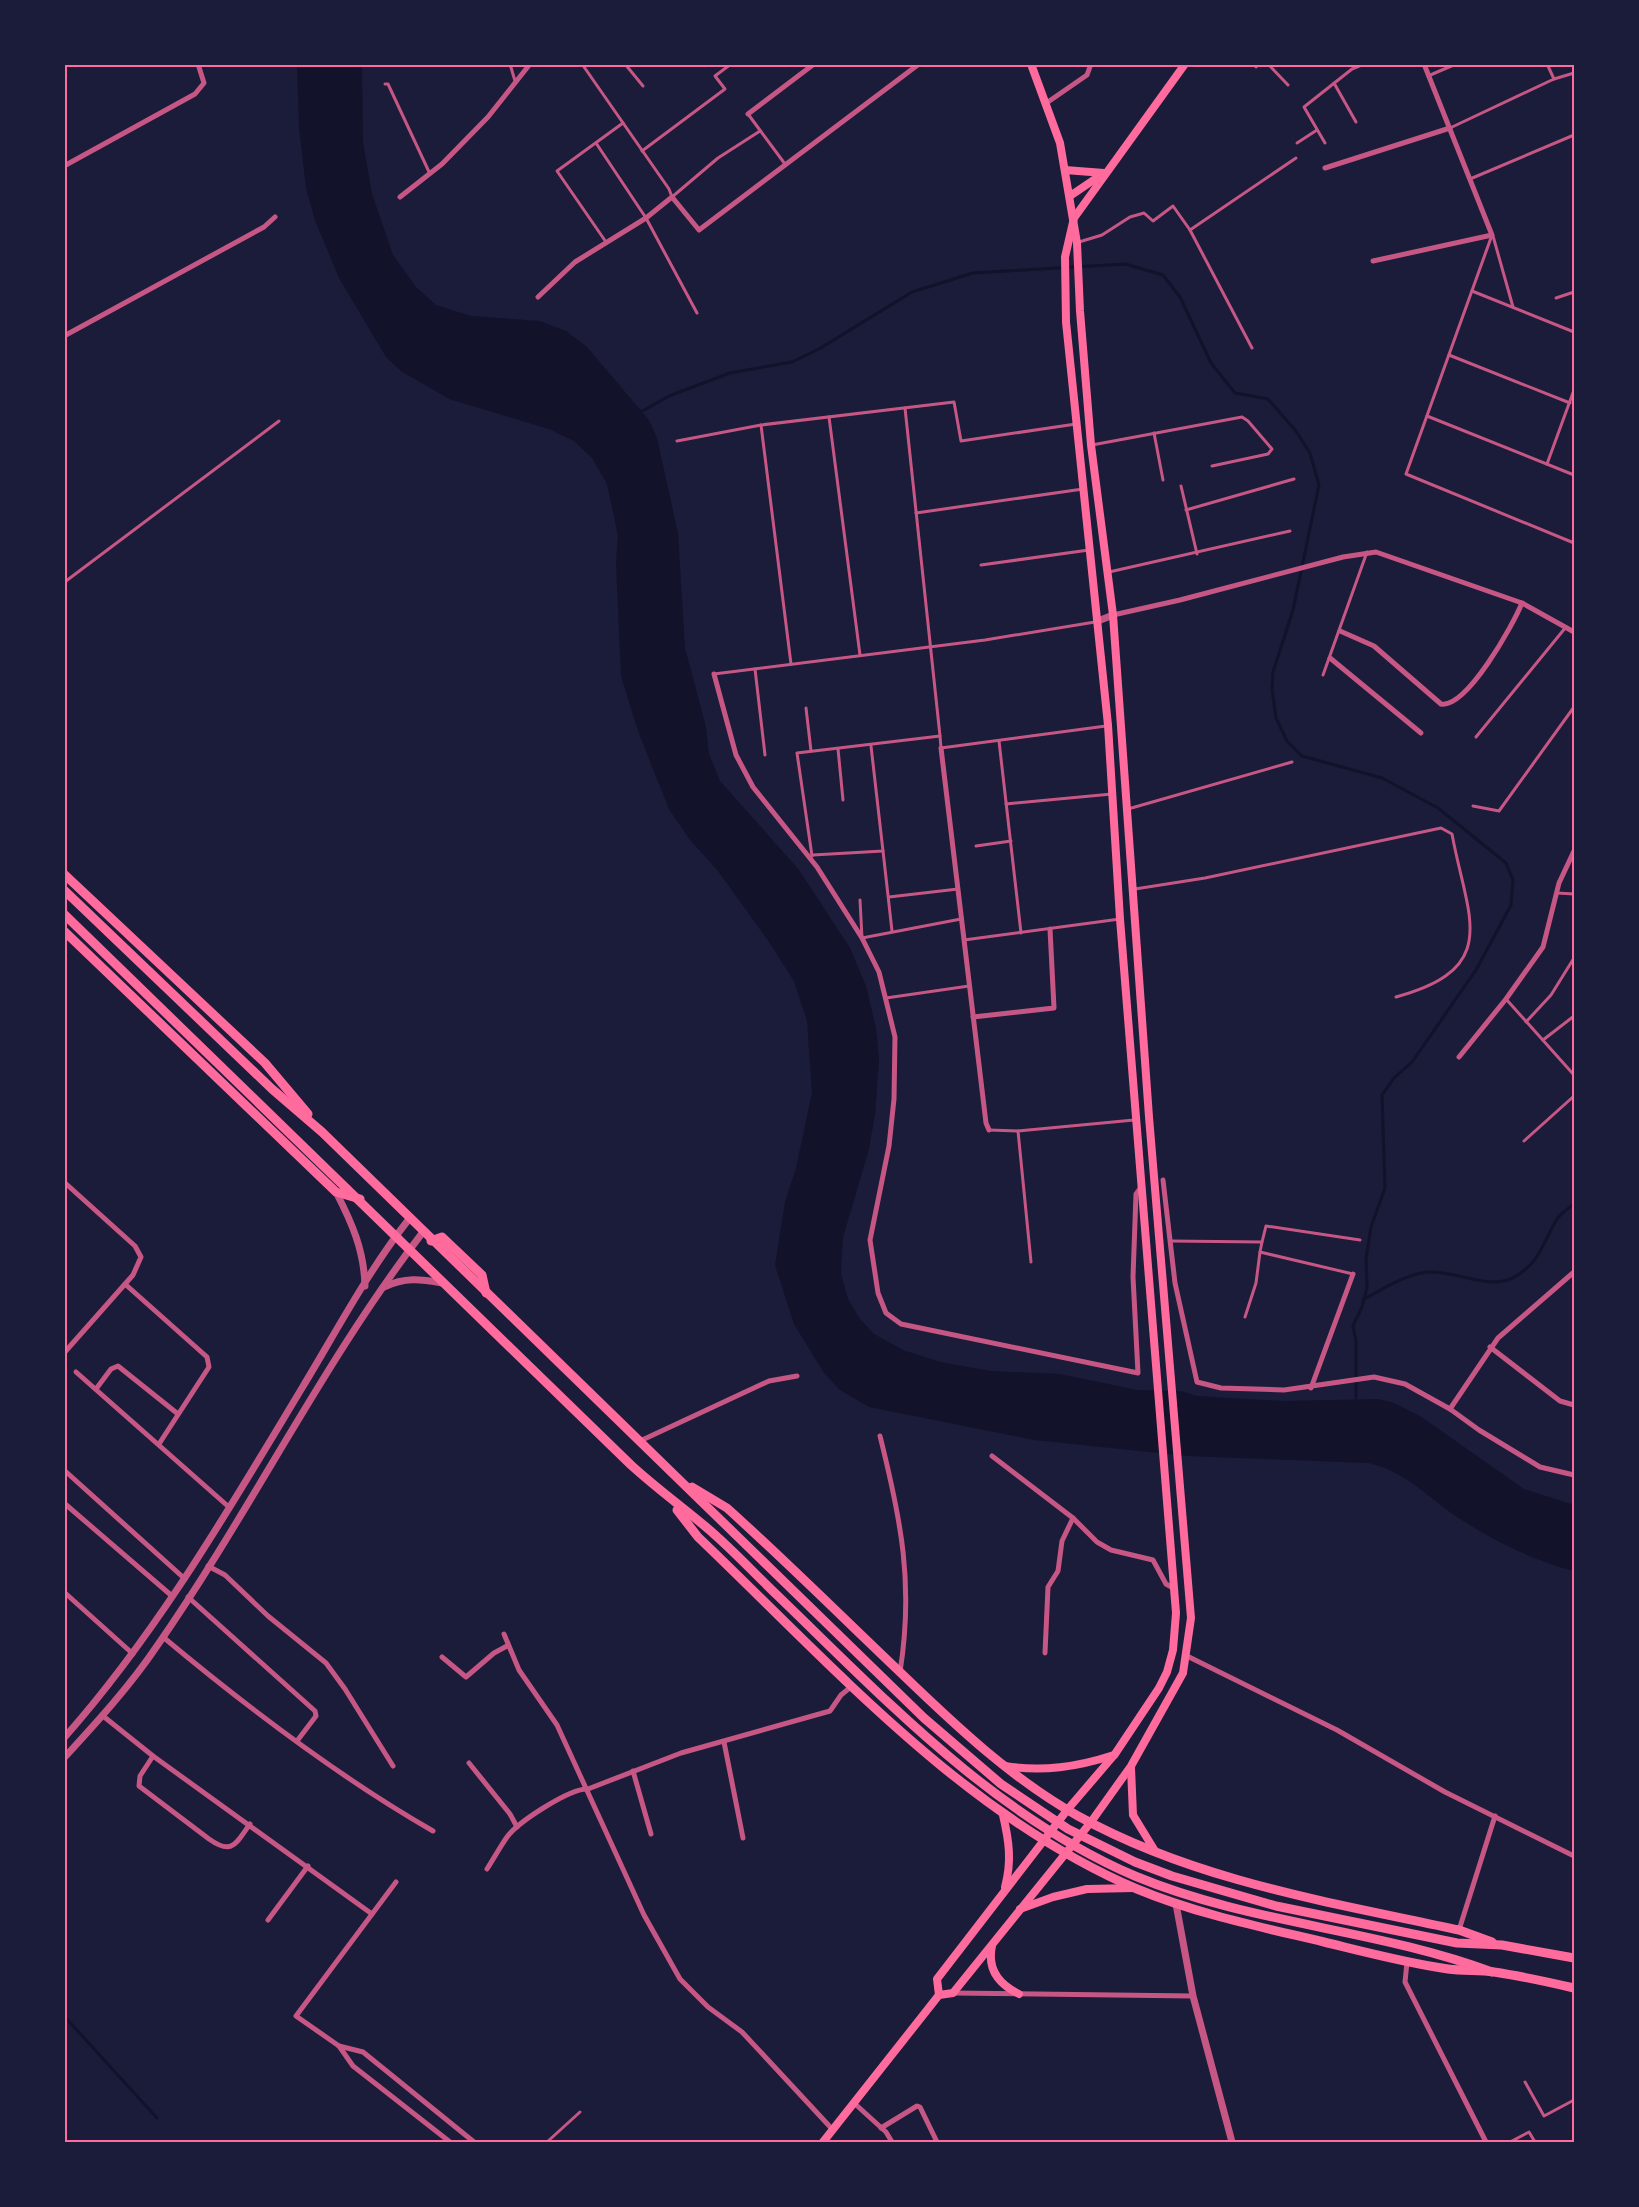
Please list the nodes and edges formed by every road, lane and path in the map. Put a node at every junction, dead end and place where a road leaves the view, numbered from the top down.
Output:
1 (198, 64) edge
2 (510, 64) edge
3 (531, 64) edge
4 (582, 64) edge
5 (624, 64) edge
6 (731, 64) edge
7 (814, 64) edge
8 (918, 64) edge
9 (1030, 64) edge
10 (1091, 64) edge
11 (1185, 64) edge
12 (1254, 64) edge
13 (1259, 64) edge
14 (1269, 64) edge
15 (1364, 64) edge
16 (1424, 64) edge
17 (1456, 64) edge
18 (1547, 64) edge
19 (1575, 73) edge
20 (1428, 76) junction
21 (1554, 79) junction
22 (516, 82) junction
23 (1334, 83) junction
24 (385, 84) dead end
25 (1288, 85) dead end
26 (643, 86) dead end
27 (1045, 104) junction
28 (748, 114) joint
29 (1356, 122) dead end
30 (623, 123) junction
31 (1450, 128) junction
32 (1317, 130) junction
33 (760, 131) junction
34 (1575, 135) edge
35 (596, 142) junction
36 (1297, 143) dead end
37 (1325, 143) dead end
38 (642, 151) junction
39 (1296, 158) dead end
40 (785, 164) junction
41 (64, 166) edge
42 (1326, 168) dead end
43 (1065, 170) junction
44 (1104, 173) junction
45 (430, 174) junction
46 (1470, 179) junction
47 (400, 196) dead end
48 (1070, 196) junction
49 (672, 197) junction
50 (275, 217) dead end
51 (646, 218) junction
52 (1074, 218) junction
53 (1190, 230) junction
54 (1492, 235) junction
55 (606, 242) junction
56 (1077, 243) junction
57 (1373, 261) dead end
58 (1472, 291) junction
59 (1575, 292) edge
60 (538, 297) dead end
61 (1556, 298) dead end
62 (1513, 307) junction
63 (697, 313) dead end
64 (1575, 332) edge
65 (64, 336) edge
66 (1252, 348) dead end
67 (1449, 355) junction
68 (1575, 390) edge
69 (1569, 403) junction
70 (905, 408) junction
71 (1427, 416) junction
72 (830, 417) junction
73 (279, 421) dead end
74 (1076, 424) junction
75 (761, 425) junction
76 (1154, 433) junction
77 (677, 441) dead end
78 (1091, 445) junction
79 (1546, 464) junction
80 (1212, 466) dead end
81 (1575, 475) edge
82 (1294, 479) dead end
83 (1163, 480) dead end
84 (1181, 486) dead end
85 (1083, 489) junction
86 (1186, 510) junction
87 (916, 513) junction
88 (1290, 531) dead end
89 (1575, 543) edge
90 (1090, 550) junction
91 (1367, 552) junction
92 (1197, 554) junction
93 (981, 565) dead end
94 (1107, 573) junction
95 (64, 579) edge
96 (1522, 603) junction
97 (1113, 615) junction
98 (1098, 621) junction
99 (1566, 627) junction
100 (1340, 631) junction
101 (1575, 632) edge
102 (930, 647) junction
103 (860, 656) junction
104 (1330, 658) junction
105 (790, 664) junction
106 (755, 669) junction
107 (714, 674) joint
108 (1323, 675) dead end
109 (1575, 707) edge
110 (806, 708) dead end
111 (1108, 725) junction
112 (1420, 733) dead end
113 (940, 736) junction
114 (1476, 737) dead end
115 (999, 741) junction
116 (871, 745) junction
117 (941, 748) junction
118 (838, 749) junction
119 (811, 751) junction
120 (765, 755) dead end
121 (1292, 762) dead end
122 (1113, 794) junction
123 (843, 800) dead end
124 (1006, 804) junction
125 (1473, 806) dead end
126 (1128, 809) junction
127 (1011, 841) junction
128 (976, 846) dead end
129 (884, 851) junction
130 (1575, 851) edge
131 (810, 856) junction
132 (64, 874) edge
133 (958, 889) junction
134 (1133, 889) junction
135 (64, 890) edge
136 (1119, 891) junction
137 (1557, 893) junction
138 (1575, 894) edge
139 (889, 897) junction
140 (860, 900) dead end
141 (64, 914) edge
142 (961, 919) junction
143 (1120, 919) junction
144 (1050, 929) junction
145 (64, 931) edge
146 (892, 931) junction
147 (1021, 933) junction
148 (862, 938) junction
149 (964, 939) junction
150 (1575, 958) edge
151 (969, 986) junction
152 (1396, 997) dead end
153 (886, 998) junction
154 (1506, 999) junction
155 (1575, 1016) edge
156 (973, 1017) junction
157 (1526, 1022) junction
158 (1543, 1040) junction
159 (1458, 1057) dead end
160 (1575, 1075) edge
161 (1575, 1096) edge
162 (1136, 1120) junction
163 (989, 1130) joint
164 (1018, 1131) junction
165 (322, 1132) junction
166 (1524, 1141) dead end
167 (1163, 1180) dead end
168 (64, 1182) edge
169 (1142, 1185) junction
170 (336, 1192) junction
171 (362, 1200) junction
172 (409, 1219) junction
173 (423, 1232) junction
174 (396, 1237) junction
175 (1360, 1240) dead end
176 (1170, 1241) junction
177 (1262, 1242) junction
178 (409, 1251) junction
179 (1260, 1252) junction
180 (1030, 1262) dead end
181 (1575, 1272) edge
182 (1353, 1274) joint
183 (442, 1283) junction
184 (125, 1284) junction
185 (365, 1286) junction
186 (382, 1288) junction
187 (1245, 1317) dead end
188 (1490, 1347) junction
189 (64, 1353) edge
190 (76, 1372) dead end
191 (797, 1376) dead end
192 (1311, 1388) junction
193 (96, 1389) junction
194 (1575, 1405) edge
195 (1450, 1409) junction
196 (178, 1414) junction
197 (880, 1436) dead end
198 (640, 1441) junction
199 (159, 1444) junction
200 (992, 1456) dead end
201 (64, 1470) edge
202 (1575, 1476) edge
203 (682, 1482) junction
204 (668, 1498) junction
205 (64, 1503) edge
206 (230, 1508) junction
207 (1073, 1518) junction
208 (208, 1566) junction
209 (185, 1578) junction
210 (1175, 1589) junction
211 (64, 1592) edge
212 (172, 1596) junction
213 (188, 1597) junction
214 (504, 1634) dead end
215 (163, 1637) junction
216 (507, 1646) junction
217 (1173, 1650) junction
218 (1045, 1653) dead end
219 (133, 1654) junction
220 (1187, 1656) junction
221 (442, 1657) dead end
222 (900, 1672) junction
223 (853, 1685) junction
224 (103, 1716) junction
225 (64, 1738) edge
226 (297, 1741) junction
227 (724, 1742) junction
228 (1115, 1755) junction
229 (153, 1756) junction
230 (64, 1758) edge
231 (469, 1763) dead end
232 (1003, 1765) junction
233 (393, 1766) dead end
234 (1131, 1766) junction
235 (633, 1772) junction
236 (588, 1789) junction
237 (1037, 1790) junction
238 (1068, 1809) junction
239 (1003, 1815) junction
240 (1495, 1816) junction
241 (1014, 1822) junction
242 (1091, 1822) junction
243 (250, 1824) junction
244 (517, 1827) junction
245 (433, 1831) dead end
246 (651, 1834) dead end
247 (1116, 1835) junction
248 (743, 1838) dead end
249 (1044, 1840) junction
250 (1156, 1852) junction
251 (1066, 1853) junction
252 (1575, 1856) edge
253 (308, 1866) junction
254 (487, 1869) dead end
255 (1097, 1870) junction
256 (396, 1882) dead end
257 (1136, 1888) junction
258 (1004, 1892) junction
259 (1176, 1904) junction
260 (1019, 1910) junction
261 (372, 1914) junction
262 (268, 1920) dead end
263 (1460, 1930) junction
264 (993, 1941) junction
265 (1502, 1945) junction
266 (1575, 1960) edge
267 (1407, 1962) junction
268 (1492, 1972) junction
269 (1575, 1988) edge
270 (953, 1993) junction
271 (1018, 1994) junction
272 (939, 1995) junction
273 (1193, 1996) junction
274 (339, 2046) junction
275 (1525, 2082) dead end
276 (1575, 2100) edge
277 (854, 2103) junction
278 (580, 2112) dead end
279 (881, 2128) junction
280 (833, 2130) junction
281 (450, 2142) edge
282 (471, 2142) edge
283 (547, 2142) edge
284 (823, 2142) edge
285 (892, 2142) edge
286 (937, 2142) edge
287 (1232, 2142) edge
288 (1486, 2142) edge
289 (1510, 2142) edge
290 (1535, 2142) edge

1 - 41 street
2 - 22 lane
3 - 22 street
4 - 30 lane
5 - 26 lane
6 - 38 lane
7 - 28 street
8 - 40 street
9 - 27 main road
10 - 27 street
11 - 44 main road
12 - 13 lane
14 - 25 lane
15 - 23 lane
16 - 20 street
17 - 20 lane
18 - 21 lane
19 - 21 lane
20 - 31 street
21 - 31 lane
22 - 45 street
23 - 29 lane
23 - 32 lane
24 - 45 lane
27 - 43 main road
28 - 33 lane
30 - 35 lane
30 - 38 lane
31 - 42 street
31 - 46 street
32 - 36 lane
32 - 37 lane
33 - 40 lane
33 - 49 lane
34 - 46 lane
35 - 51 lane
35 - 55 lane
38 - 49 lane
39 - 53 lane
40 - 49 street
43 - 44 main road
43 - 48 main road
44 - 48 main road
44 - 52 main road
45 - 47 street
46 - 54 street
48 - 52 main road
49 - 51 street
50 - 65 street
51 - 55 street
51 - 63 lane
52 - 56 main road
52 - 74 main road
53 - 56 lane
53 - 66 lane
54 - 57 street
54 - 58 lane
54 - 62 lane
55 - 60 street
56 - 78 main road
58 - 62 lane
58 - 67 lane
59 - 61 lane
62 - 64 lane
67 - 69 lane
67 - 71 lane
68 - 69 lane
69 - 79 lane
70 - 72 lane
70 - 74 lane
70 - 87 lane
71 - 79 lane
71 - 89 lane
72 - 75 lane
72 - 103 lane
73 - 95 lane
74 - 85 main road
75 - 77 lane
75 - 105 lane
76 - 78 lane
76 - 80 lane
76 - 83 lane
78 - 94 main road
79 - 81 lane
82 - 86 lane
84 - 86 lane
85 - 87 lane
85 - 90 main road
86 - 92 lane
87 - 102 lane
88 - 92 lane
90 - 93 lane
90 - 98 main road
91 - 96 street
91 - 97 street
91 - 100 lane
92 - 94 lane
94 - 97 main road
96 - 99 street
96 - 100 street
97 - 98 street
97 - 126 main road
98 - 102 lane
98 - 111 main road
99 - 101 street
99 - 114 lane
100 - 104 lane
102 - 103 lane
102 - 113 lane
103 - 105 lane
104 - 108 lane
104 - 112 street
105 - 106 lane
106 - 107 lane
106 - 120 lane
107 - 131 street
109 - 125 lane
110 - 119 lane
111 - 115 lane
111 - 122 main road
113 - 116 lane
113 - 117 lane
115 - 117 lane
115 - 124 lane
116 - 118 lane
116 - 129 lane
117 - 133 street
118 - 119 lane
118 - 123 lane
119 - 131 lane
121 - 126 lane
122 - 124 lane
122 - 136 main road
124 - 127 lane
126 - 134 main road
127 - 128 lane
127 - 147 lane
129 - 131 lane
129 - 139 lane
130 - 137 street
131 - 148 street
132 - 165 highway
133 - 139 lane
133 - 142 street
134 - 136 main road
134 - 152 lane
134 - 220 main road
135 - 165 highway
136 - 143 main road
137 - 138 lane
137 - 154 street
139 - 146 lane
140 - 148 lane
141 - 171 highway
142 - 146 lane
142 - 149 street
143 - 144 lane
143 - 162 main road
144 - 147 lane
144 - 156 street
145 - 170 highway
146 - 148 lane
147 - 149 lane
148 - 153 street
149 - 151 street
150 - 157 lane
151 - 153 lane
151 - 156 street
153 - 169 street
154 - 157 lane
154 - 159 street
155 - 158 lane
156 - 163 street
157 - 158 lane
158 - 160 lane
161 - 166 lane
162 - 164 lane
162 - 169 main road
163 - 164 lane
164 - 180 lane
165 - 172 highway
167 - 176 street
168 - 184 street
169 - 210 main road
170 - 171 highway
170 - 185 street
171 - 174 highway
172 - 173 highway
172 - 174 street
173 - 178 street
173 - 198 highway
174 - 178 highway
174 - 185 street
175 - 177 lane
176 - 177 lane
176 - 192 street
177 - 179 lane
178 - 183 highway
178 - 186 street
179 - 182 lane
179 - 187 lane
181 - 188 street
182 - 192 street
183 - 186 street
183 - 204 highway
184 - 189 street
184 - 196 street
185 - 206 street
186 - 208 street
188 - 194 street
188 - 195 street
190 - 193 street
191 - 198 street
192 - 195 street
193 - 196 street
193 - 199 street
195 - 202 street
196 - 199 street
197 - 222 street
198 - 203 highway
199 - 206 street
200 - 207 street
201 - 209 street
203 - 222 highway
203 - 265 highway
204 - 223 highway
204 - 268 highway
205 - 212 street
206 - 209 street
207 - 210 street
207 - 218 street
208 - 213 street
208 - 233 street
209 - 212 street
210 - 217 main road
211 - 219 street
212 - 219 street
213 - 215 street
213 - 226 street
214 - 216 street
215 - 224 street
215 - 226 street
216 - 221 street
216 - 236 street
217 - 220 main road
217 - 228 main road
219 - 225 street
220 - 234 main road
220 - 240 street
222 - 232 highway
223 - 227 street
223 - 239 highway
224 - 229 street
224 - 230 street
226 - 245 street
227 - 235 street
227 - 248 street
228 - 232 main road
228 - 238 main road
229 - 243 street
229 - 243 street
231 - 244 street
232 - 237 highway
234 - 242 main road
234 - 250 main road
235 - 236 street
235 - 246 street
236 - 244 street
236 - 280 street
237 - 238 highway
237 - 241 highway
238 - 242 highway
238 - 249 main road
239 - 241 highway
239 - 258 main road
240 - 252 street
240 - 263 street
241 - 249 highway
242 - 247 highway
242 - 251 main road
243 - 253 street
244 - 254 street
247 - 250 highway
247 - 255 highway
249 - 251 highway
249 - 258 main road
250 - 263 highway
251 - 255 highway
251 - 260 main road
253 - 261 street
253 - 262 street
255 - 257 highway
256 - 261 street
257 - 259 highway
257 - 260 main road
258 - 272 main road
259 - 267 highway
259 - 273 street
260 - 264 main road
261 - 274 street
263 - 265 highway
264 - 270 main road
264 - 271 main road
265 - 266 highway
267 - 268 highway
267 - 288 street
268 - 269 highway
270 - 271 street
270 - 272 main road
271 - 273 street
272 - 277 main road
273 - 287 street
274 - 281 street
274 - 282 street
275 - 276 lane
277 - 279 street
277 - 280 main road
278 - 283 lane
279 - 285 street
279 - 286 street
280 - 284 main road
289 - 290 lane

